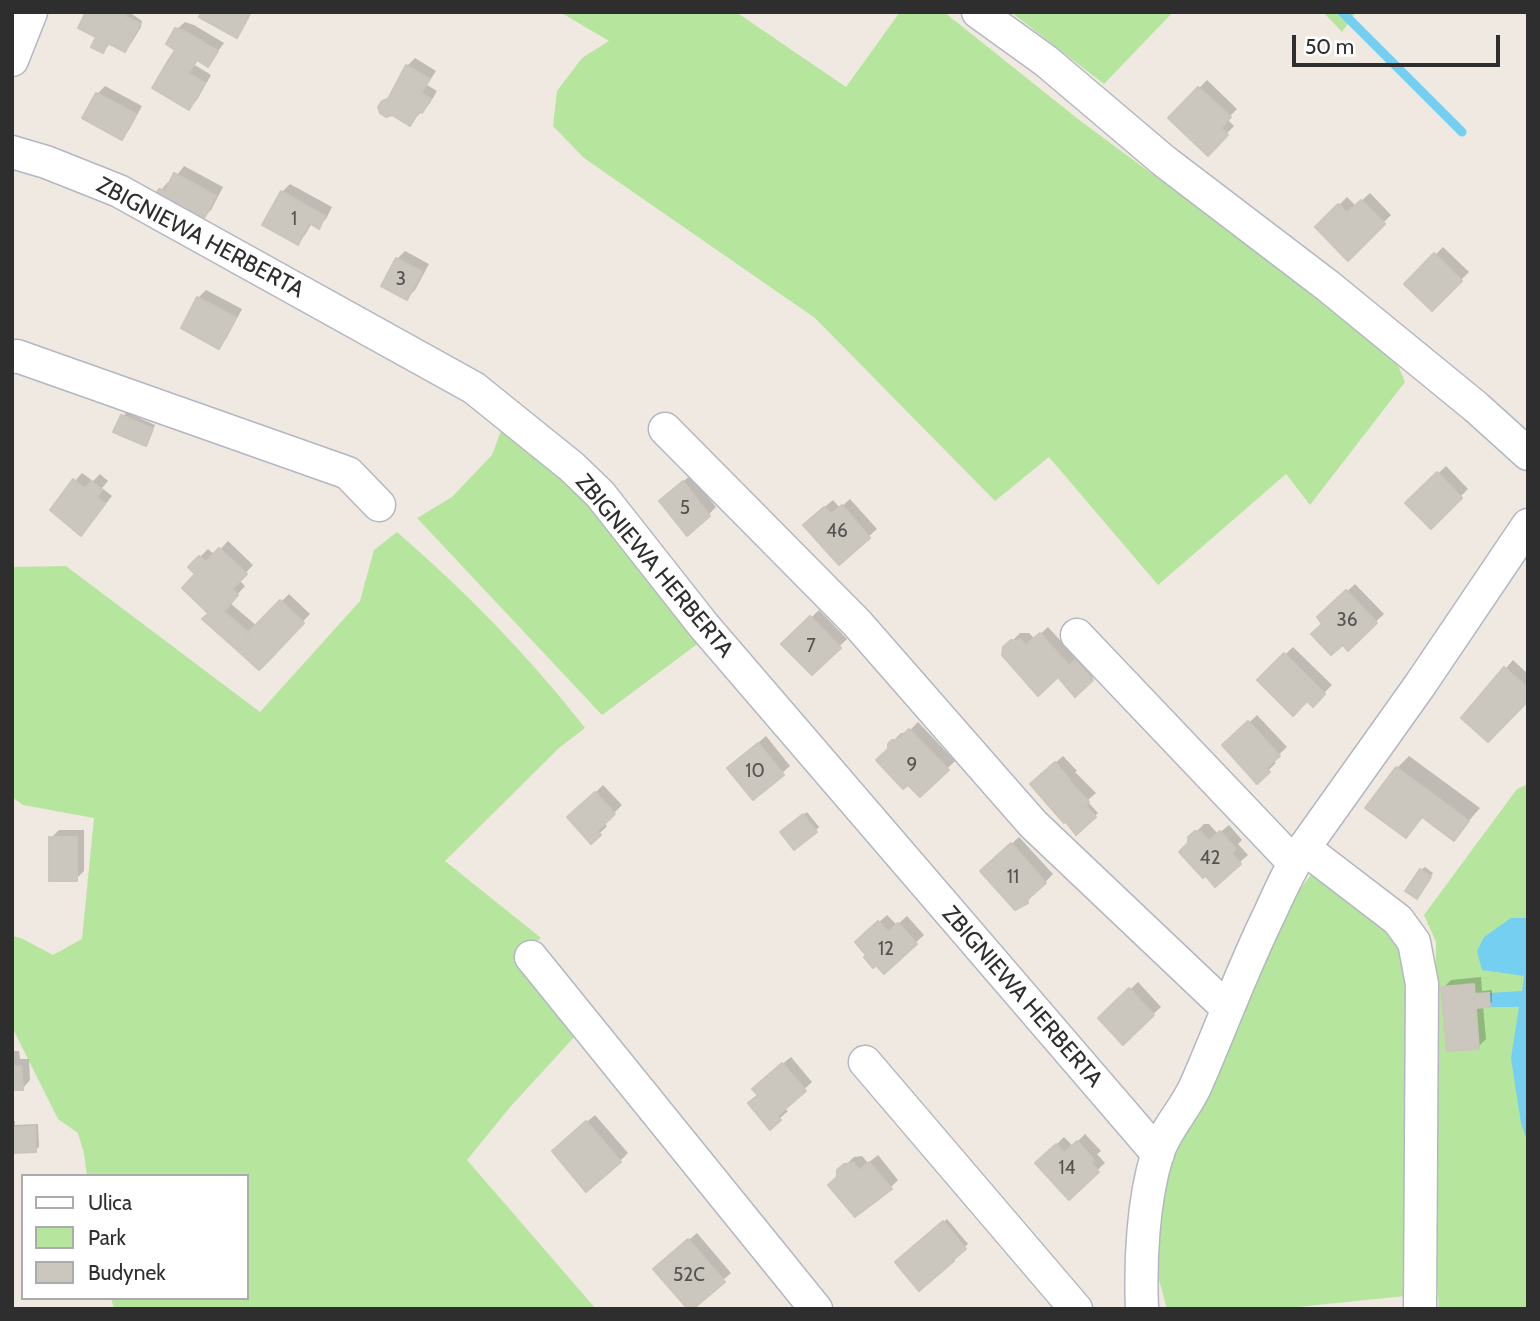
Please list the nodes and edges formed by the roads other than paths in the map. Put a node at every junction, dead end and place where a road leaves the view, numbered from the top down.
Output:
1 (31, 12) edge
2 (978, 12) edge
3 (12, 60) edge
4 (12, 152) edge
5 (12, 357) edge
6 (665, 429) dead end
7 (1528, 454) edge
8 (379, 505) dead end
9 (1528, 525) edge
10 (1077, 635) dead end
11 (1299, 855) junction
12 (531, 957) dead end
13 (1227, 1008) junction
14 (865, 1062) dead end
15 (1158, 1154) junction
16 (816, 1309) edge
17 (1076, 1309) edge
18 (1142, 1309) edge
19 (1420, 1309) edge

1 - 3 street
2 - 7 street
4 - 15 street, ZBIGNIEWA HERBERTA
5 - 8 street
6 - 13 street
9 - 11 street
10 - 11 street
11 - 13 street
11 - 19 street
12 - 16 street
13 - 15 street
14 - 17 street
15 - 18 street

